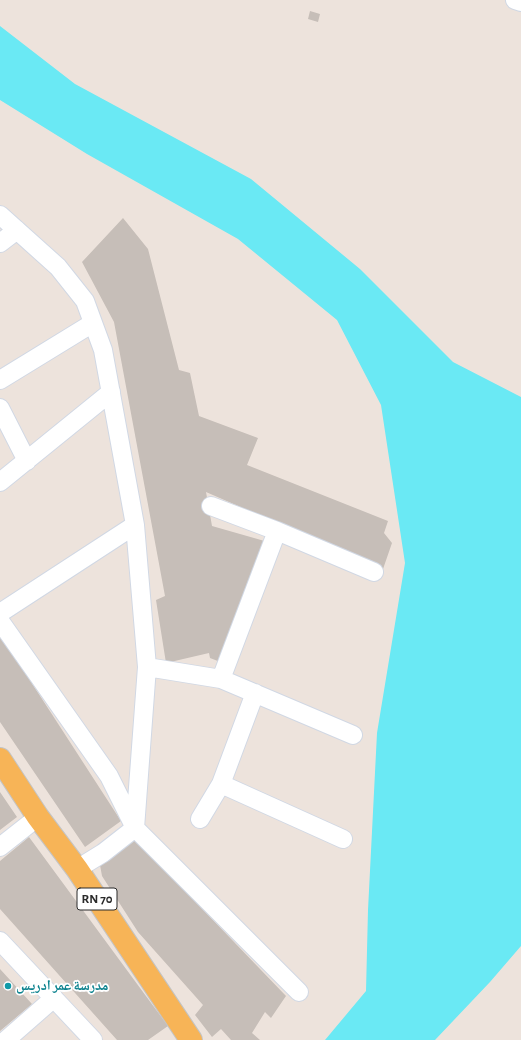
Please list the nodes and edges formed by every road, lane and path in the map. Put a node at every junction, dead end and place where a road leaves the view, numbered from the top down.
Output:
1 (515, 0) edge
2 (521, 2) edge
3 (0, 215) edge
4 (17, 230) junction
5 (0, 243) edge
6 (93, 323) junction
7 (0, 380) edge
8 (111, 392) junction
9 (0, 408) edge
10 (27, 460) junction
11 (0, 482) edge
12 (211, 506) dead end
13 (135, 525) junction
14 (277, 532) junction
15 (374, 572) dead end
16 (0, 613) edge
17 (0, 621) edge
18 (147, 666) junction
19 (221, 679) junction
20 (255, 693) junction
21 (353, 735) dead end
22 (0, 758) edge
23 (221, 784) junction
24 (38, 817) junction
25 (200, 819) dead end
26 (135, 828) junction
27 (343, 839) dead end
28 (0, 847) edge
29 (77, 869) junction
30 (0, 941) edge
31 (299, 992) dead end
32 (54, 998) junction
33 (6, 1040) edge
34 (93, 1040) edge
35 (191, 1040) edge

1 - 2 street
3 - 4 street
4 - 5 street
4 - 6 street
6 - 7 street
6 - 8 street
8 - 10 street
8 - 13 street
9 - 10 street
10 - 11 street
12 - 14 street
13 - 16 street
13 - 18 street
14 - 15 street
14 - 19 street
17 - 26 street
18 - 19 street
18 - 26 street
19 - 20 street
20 - 21 street
20 - 23 street
22 - 24 main road, RN 70
23 - 25 street
23 - 27 street
24 - 28 street
24 - 29 main road, RN 70
26 - 29 street
26 - 31 street
29 - 35 main road, RN 70
30 - 32 street
32 - 33 street
32 - 34 street

